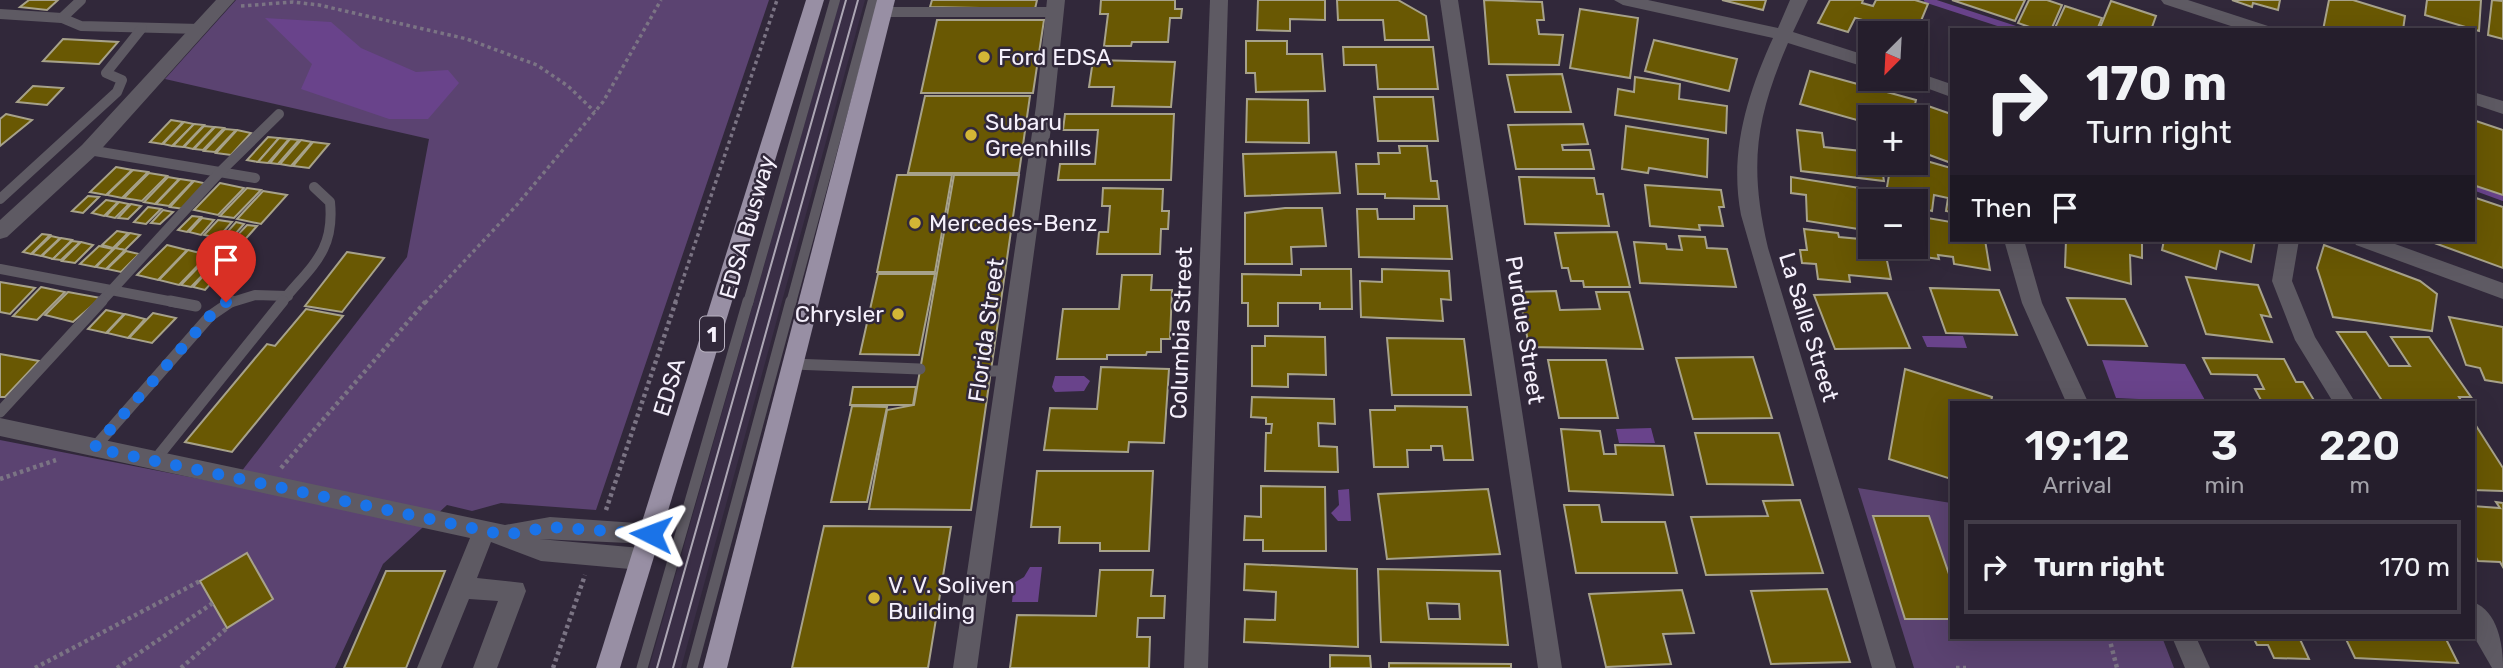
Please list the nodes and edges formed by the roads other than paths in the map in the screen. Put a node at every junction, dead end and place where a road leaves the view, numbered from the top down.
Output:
1 (81, 0) edge
2 (815, 0) edge
3 (835, 0) edge
4 (1219, 0) edge
5 (1449, 0) edge
6 (1623, 0) edge
7 (1799, 0) edge
8 (2170, 0) edge
9 (223, 3) edge
10 (881, 4) edge
11 (1056, 6) edge
12 (0, 13) edge
13 (62, 18) junction
14 (142, 28) junction
15 (2256, 28) edge
16 (201, 29) junction
17 (1783, 35) junction
18 (1858, 59) edge
19 (1928, 82) edge
20 (1950, 91) edge
21 (2475, 99) edge
22 (2503, 108) edge
23 (279, 114) dead end
24 (89, 150) junction
25 (219, 173) junction
26 (255, 178) dead end
27 (314, 187) dead end
28 (0, 199) edge
29 (0, 232) edge
30 (2015, 242) edge
31 (2289, 242) edge
32 (2369, 242) edge
33 (0, 269) edge
34 (114, 289) junction
35 (2503, 290) edge
36 (288, 296) junction
37 (196, 306) dead end
38 (793, 364) junction
39 (920, 369) dead end
40 (2077, 401) edge
41 (2343, 401) edge
42 (0, 412) edge
43 (0, 427) edge
44 (94, 448) junction
45 (155, 460) junction
46 (495, 533) junction
47 (651, 534) junction
48 (641, 559) junction
49 (462, 588) junction
50 (2475, 616) edge
51 (2185, 639) edge
52 (2503, 663) edge
53 (429, 668) edge
54 (485, 668) edge
55 (608, 668) edge
56 (642, 668) edge
57 (692, 668) edge
58 (715, 668) edge
59 (965, 668) edge
60 (1196, 668) edge
61 (1550, 668) edge
62 (1884, 668) edge
63 (2198, 668) edge

1 - 13 lane
2 - 47 highway, EDSA / 1
3 - 56 lane, EDSA Busway
4 - 60 street, Columbia Street
5 - 61 street, Purdue Street
6 - 17 street
7 - 17 street, La Salle Street
8 - 15 street
9 - 16 street
10 - 11 lane
10 - 38 highway
10 - 57 lane
11 - 59 street, Florida Street
12 - 13 lane
13 - 14 lane
14 - 16 lane
14 - 28 lane
16 - 24 street
17 - 18 street
17 - 62 street, La Salle Street
19 - 20 street
21 - 22 street
23 - 25 lane
24 - 25 lane
24 - 29 street
25 - 26 lane
25 - 34 lane
27 - 36 lane
30 - 40 street
31 - 41 street
32 - 35 street
33 - 34 lane
34 - 37 lane
34 - 42 lane
36 - 44 lane
36 - 45 lane
38 - 39 lane
38 - 58 highway
43 - 44 street
44 - 45 street
45 - 46 street
46 - 47 street
46 - 48 street
46 - 49 street
47 - 48 highway, EDSA / 1
48 - 55 highway, EDSA / 1
49 - 53 street
49 - 54 street
50 - 52 street
51 - 63 street

